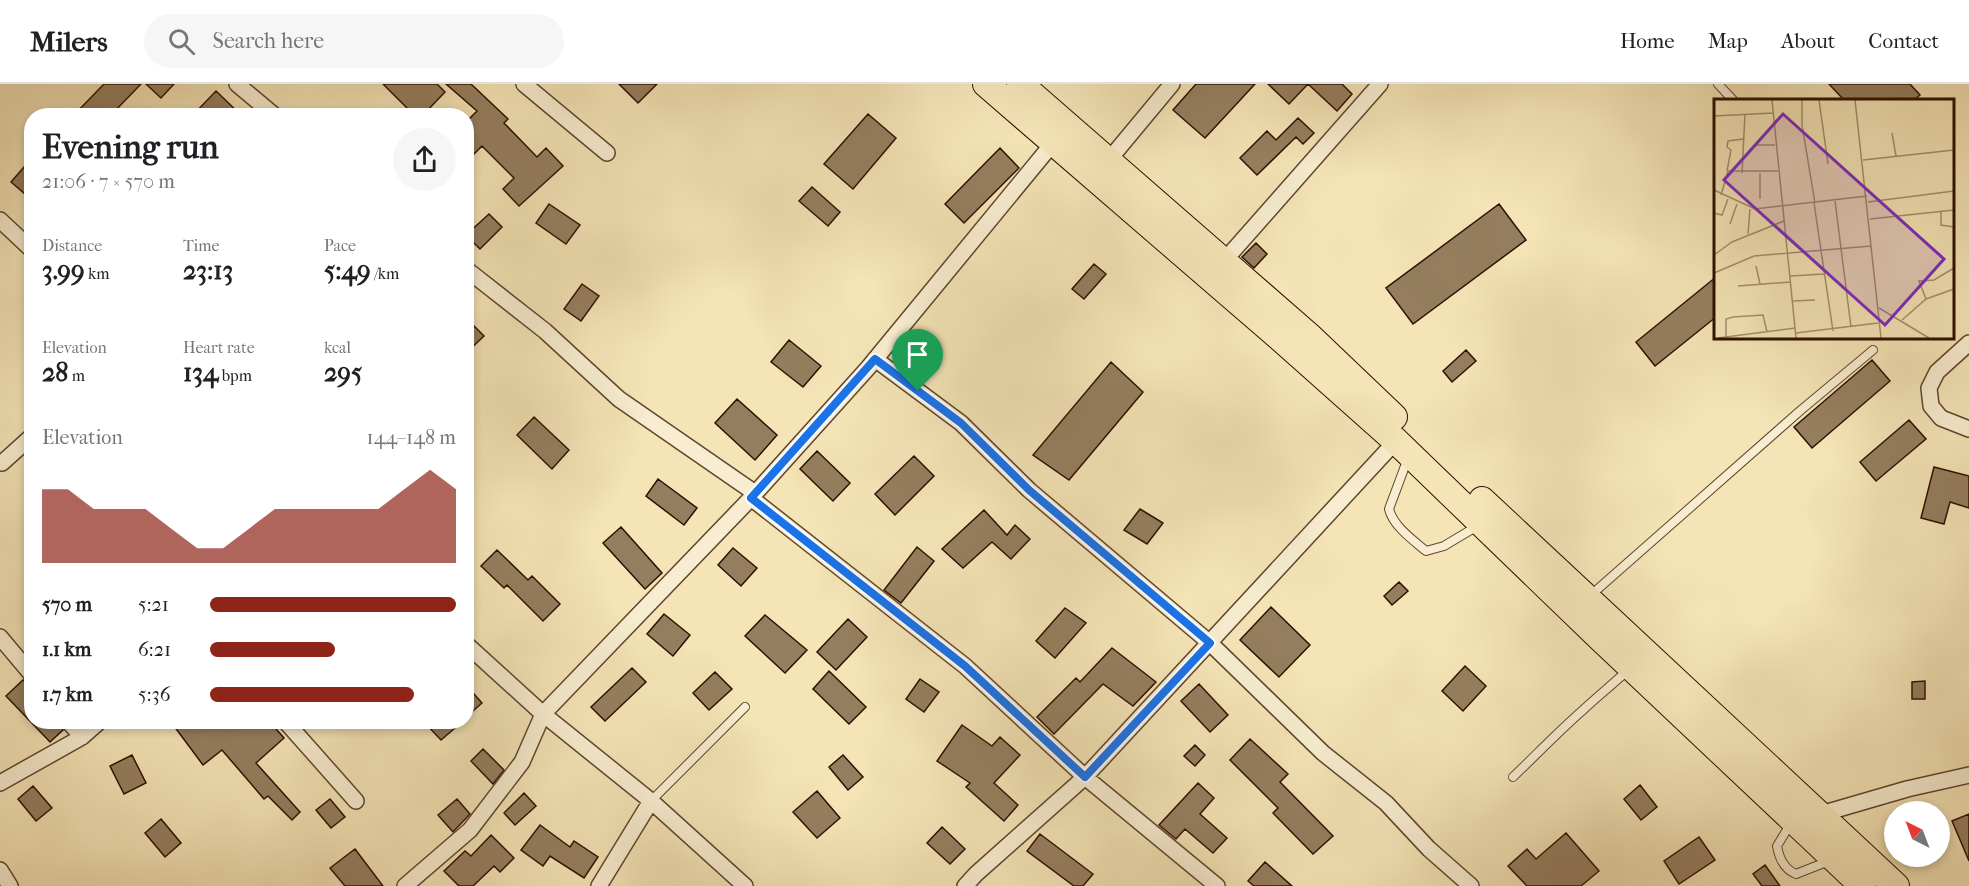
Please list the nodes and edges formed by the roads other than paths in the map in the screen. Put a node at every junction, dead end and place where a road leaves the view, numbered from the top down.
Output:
1 (237, 84) edge
2 (524, 84) edge
3 (986, 84) edge
4 (1020, 84) edge
5 (1172, 84) edge
6 (1380, 84) edge
7 (1718, 84) edge
8 (1732, 99) edge
9 (266, 108) edge
10 (1060, 134) junction
11 (607, 153) dead end
12 (1108, 162) junction
13 (0, 220) edge
14 (24, 242) edge
15 (1224, 261) junction
16 (474, 274) edge
17 (1969, 343) edge
18 (1873, 350) dead end
19 (875, 359) junction
20 (1969, 429) edge
21 (24, 443) edge
22 (1403, 448) junction
23 (2, 463) dead end
24 (753, 496) junction
25 (1482, 524) junction
26 (1587, 598) junction
27 (0, 637) edge
28 (1210, 643) junction
29 (474, 651) edge
30 (24, 666) edge
31 (1631, 667) junction
32 (746, 707) dead end
33 (543, 714) junction
34 (75, 729) edge
35 (91, 729) edge
36 (292, 729) edge
37 (82, 737) junction
38 (1969, 775) edge
39 (1085, 777) junction
40 (1513, 777) dead end
41 (0, 783) edge
42 (356, 801) dead end
43 (651, 801) junction
44 (1821, 814) junction
45 (1793, 820) junction
46 (1835, 859) junction
47 (0, 870) edge
48 (10, 886) edge
49 (405, 886) edge
50 (599, 886) edge
51 (745, 886) edge
52 (965, 886) edge
53 (1217, 886) edge
54 (1471, 886) edge
55 (1863, 886) edge
56 (1896, 886) edge

1 - 9 street
2 - 11 street
3 - 10 highway
4 - 10 highway
5 - 12 street
6 - 15 street
7 - 8 lane
10 - 12 highway
10 - 19 street
10 - 22 highway
12 - 15 highway
13 - 14 street
15 - 26 highway
16 - 24 street
17 - 20 street
18 - 26 lane
19 - 24 street
19 - 28 street
21 - 23 street
22 - 25 highway
22 - 25 lane
22 - 28 street
24 - 33 street
24 - 39 street
25 - 31 highway
26 - 44 highway
27 - 30 street
28 - 39 street
28 - 54 street
29 - 33 street
31 - 40 lane
31 - 45 highway
32 - 43 lane
33 - 43 street
33 - 49 street
34 - 37 street
35 - 37 street
36 - 42 street
37 - 41 street
38 - 44 street
39 - 52 street
39 - 53 street
43 - 50 street
43 - 51 street
44 - 56 highway
45 - 46 highway
45 - 46 lane
46 - 55 highway
47 - 48 street

